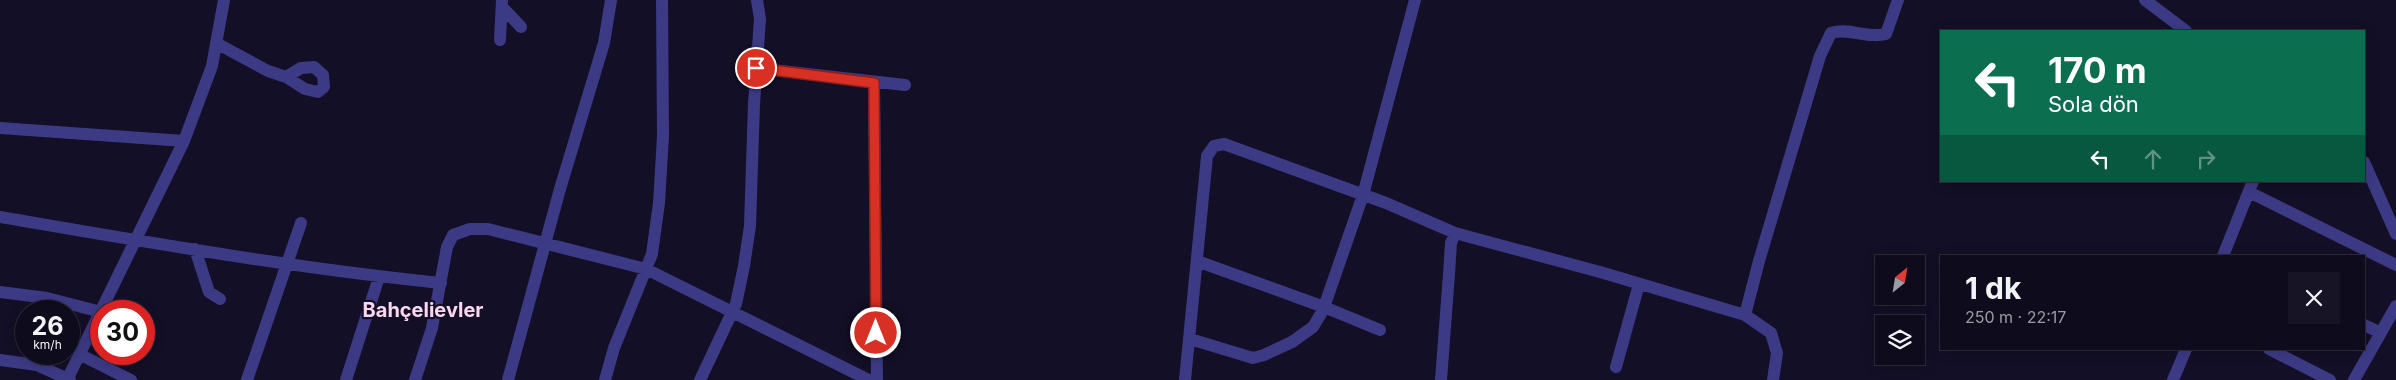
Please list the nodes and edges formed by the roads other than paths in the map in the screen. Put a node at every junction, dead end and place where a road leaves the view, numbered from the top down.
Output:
1 (224, 0) edge
2 (611, 0) edge
3 (662, 0) edge
4 (757, 0) edge
5 (1415, 0) edge
6 (1898, 0) edge
7 (2145, 0) edge
8 (502, 4) edge
9 (521, 27) dead end
10 (2185, 30) edge
11 (500, 40) dead end
12 (216, 43) junction
13 (756, 68) junction
14 (286, 77) dead end
15 (874, 83) junction
16 (905, 85) dead end
17 (0, 128) edge
18 (184, 141) junction
19 (2365, 164) edge
20 (2251, 186) edge
21 (1363, 195) junction
22 (0, 217) edge
23 (301, 223) dead end
24 (1455, 233) junction
25 (2396, 234) edge
26 (136, 241) junction
27 (546, 242) junction
28 (195, 249) junction
29 (2224, 255) edge
30 (1197, 261) junction
31 (286, 263) junction
32 (2396, 265) edge
33 (646, 269) junction
34 (379, 277) junction
35 (441, 283) junction
36 (1640, 284) junction
37 (0, 292) edge
38 (220, 299) dead end
39 (107, 300) edge
40 (2396, 306) edge
41 (1324, 307) junction
42 (90, 309) edge
43 (731, 310) junction
44 (1746, 315) junction
45 (2365, 325) edge
46 (1380, 330) dead end
47 (90, 333) edge
48 (2381, 333) junction
49 (1190, 339) junction
50 (2186, 350) edge
51 (2271, 350) edge
52 (80, 352) edge
53 (80, 354) edge
54 (0, 360) edge
55 (74, 365) edge
56 (1616, 367) dead end
57 (68, 379) edge
58 (131, 380) edge
59 (247, 380) edge
60 (346, 380) edge
61 (415, 380) edge
62 (508, 380) edge
63 (605, 380) edge
64 (700, 380) edge
65 (870, 380) edge
66 (878, 380) edge
67 (1185, 380) edge
68 (1441, 380) edge
69 (1773, 380) edge
70 (2173, 380) edge
71 (2330, 380) edge
72 (2354, 380) edge

1 - 12 street
2 - 27 street
3 - 33 street
4 - 13 street
5 - 21 street
6 - 44 street
7 - 10 street
8 - 9 street
8 - 11 street
12 - 14 street
12 - 18 street
13 - 15 street
13 - 43 street
15 - 16 street
15 - 66 street
17 - 18 street
18 - 26 street
19 - 25 street
20 - 29 street
20 - 32 street
21 - 24 street
21 - 30 street
21 - 41 street
22 - 26 street
23 - 31 street
24 - 36 street
24 - 68 street
26 - 28 street
26 - 39 street
27 - 33 street
27 - 35 street
27 - 62 street
28 - 31 street
28 - 38 street
30 - 41 street
30 - 49 street
31 - 34 street
31 - 59 street
33 - 43 street
33 - 63 street
34 - 35 street
34 - 60 street
35 - 61 street
36 - 44 street
36 - 56 street
37 - 42 street
40 - 48 street
41 - 46 street
41 - 49 street
43 - 64 street
43 - 65 street
44 - 69 street
45 - 48 street
47 - 52 street
48 - 72 street
49 - 67 street
50 - 70 street
51 - 71 street
53 - 58 street
54 - 57 street
55 - 57 street

